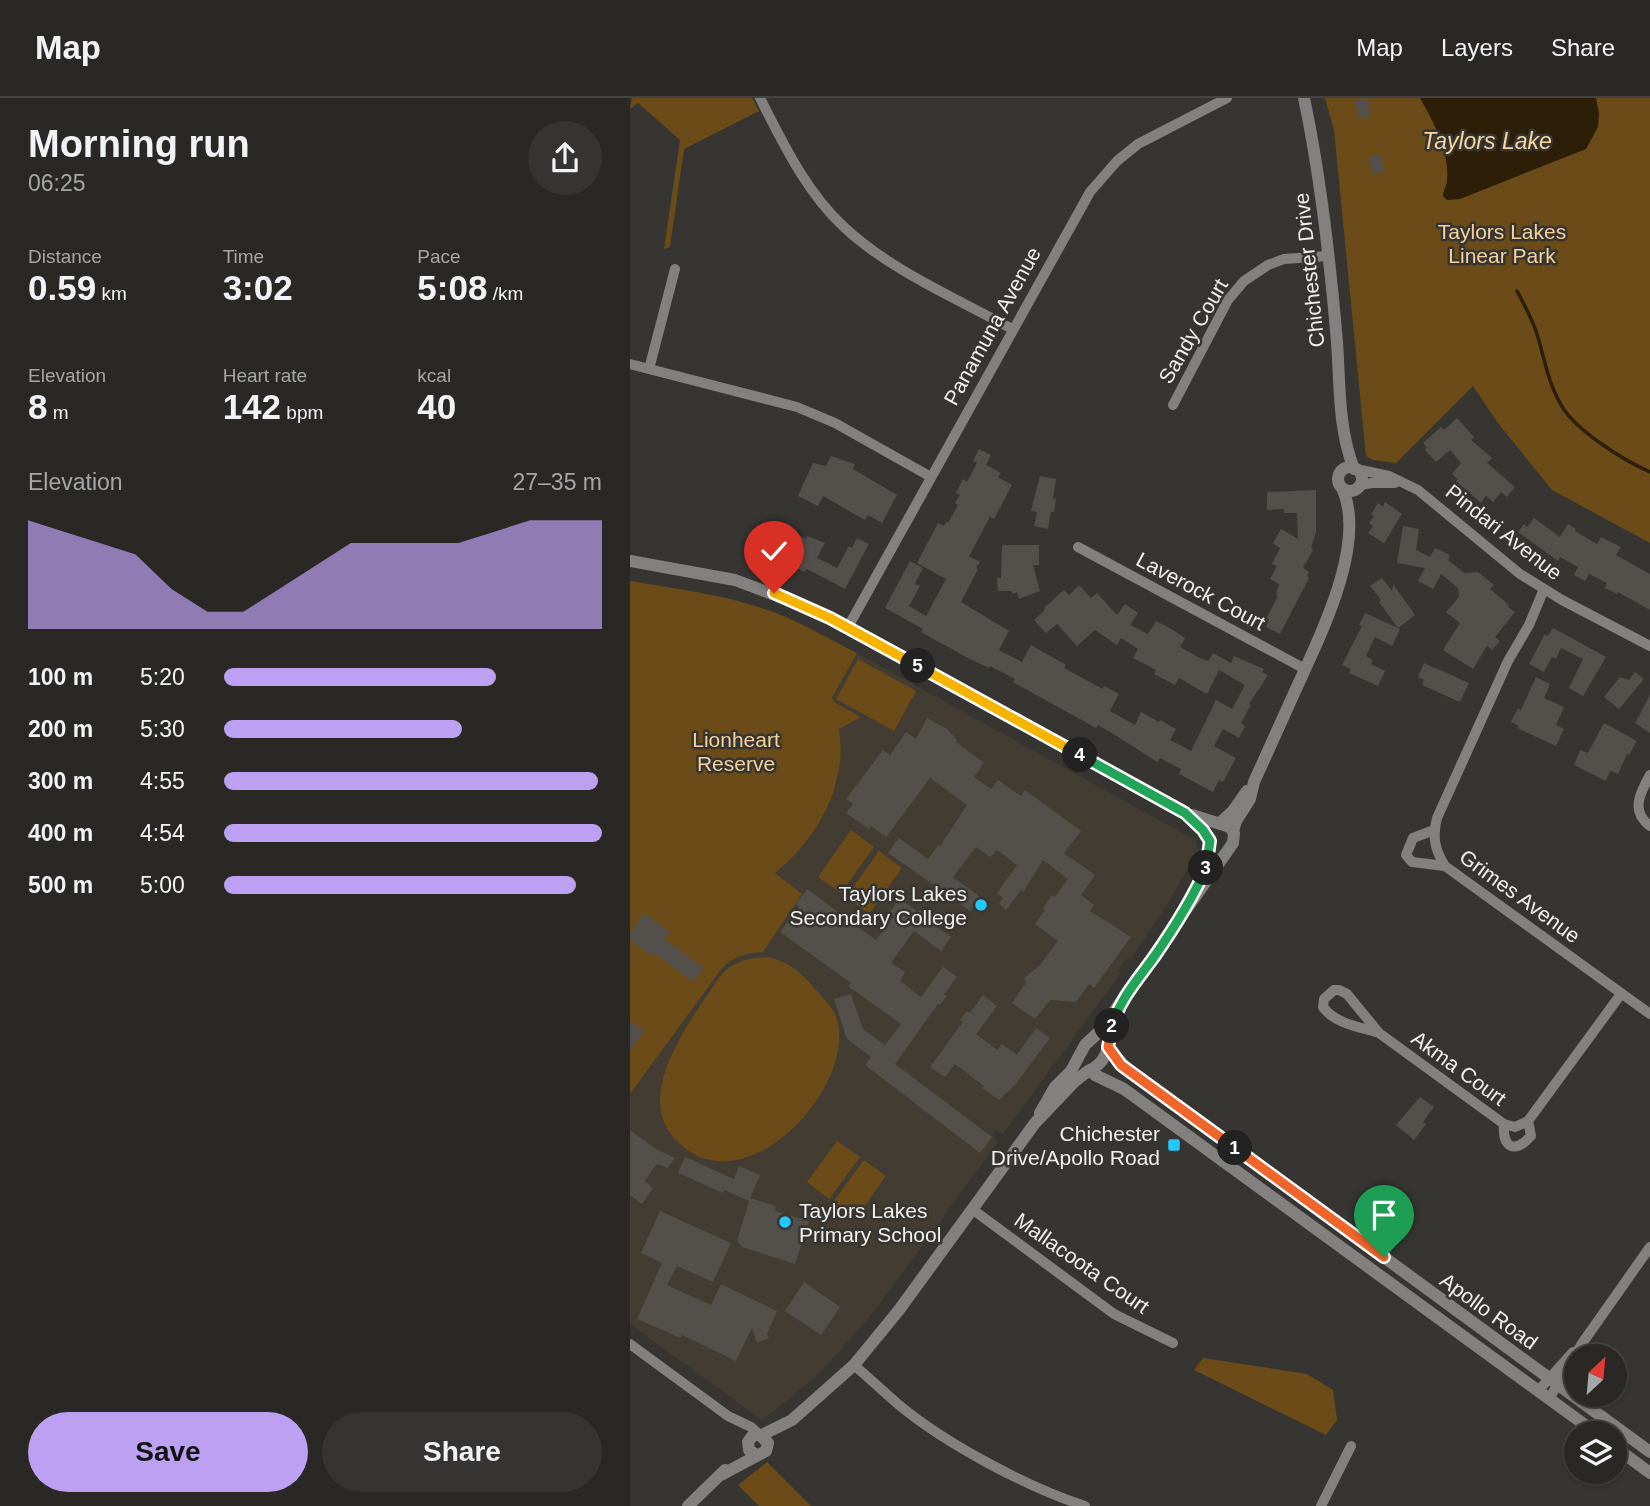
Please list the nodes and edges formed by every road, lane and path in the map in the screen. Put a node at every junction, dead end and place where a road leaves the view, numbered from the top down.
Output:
1 (760, 98) edge
2 (1227, 98) edge
3 (1304, 102) edge
4 (1327, 256) junction
5 (676, 269) dead end
6 (1012, 329) junction
7 (630, 365) edge
8 (649, 369) junction
9 (1174, 405) dead end
10 (1344, 428) junction
11 (1355, 469) junction
12 (1339, 474) junction
13 (931, 477) junction
14 (1359, 486) junction
15 (1409, 486) junction
16 (1342, 488) junction
17 (1348, 533) junction
18 (1078, 547) dead end
19 (630, 561) edge
20 (1548, 592) junction
21 (848, 627) junction
22 (1650, 646) edge
23 (1305, 669) junction
24 (1650, 775) edge
25 (1254, 782) junction
26 (1185, 813) junction
27 (1219, 823) junction
28 (1650, 826) edge
29 (1434, 830) junction
30 (1233, 831) junction
31 (1210, 840) junction
32 (1230, 846) junction
33 (1445, 866) junction
34 (1195, 894) junction
35 (1621, 994) junction
36 (1118, 1007) junction
37 (1650, 1014) edge
38 (1379, 1033) junction
39 (1093, 1038) junction
40 (1108, 1047) junction
41 (1079, 1056) junction
42 (1089, 1070) junction
43 (1528, 1121) junction
44 (1035, 1123) junction
45 (1504, 1125) junction
46 (972, 1209) junction
47 (1650, 1247) edge
48 (1173, 1343) dead end
49 (630, 1344) edge
50 (854, 1365) junction
51 (1554, 1382) junction
52 (1544, 1395) junction
53 (728, 1416) junction
54 (792, 1420) junction
55 (1580, 1421) edge
56 (761, 1435) junction
57 (747, 1443) junction
58 (1351, 1446) dead end
59 (1650, 1451) edge
60 (762, 1452) junction
61 (1627, 1456) edge
62 (1650, 1473) edge
63 (721, 1475) junction
64 (688, 1506) edge
65 (1083, 1506) edge
66 (1321, 1506) edge

1 - 6 street
2 - 6 street, Panamuna Avenue
3 - 4 street, Chichester Drive
4 - 9 street, Sandy Court
4 - 10 street, Chichester Drive
5 - 8 street
6 - 13 street, Panamuna Avenue
7 - 8 street
8 - 13 street
10 - 11 street, Chichester Drive
10 - 12 street, Chichester Drive
11 - 12 street
11 - 14 street
11 - 15 street, Pindari Avenue
12 - 16 street
13 - 21 street, Panamuna Avenue
14 - 15 street, Pindari Avenue
14 - 16 street
14 - 17 street
15 - 20 street, Pindari Avenue
16 - 17 street
17 - 23 street
18 - 23 street, Laverock Court
19 - 21 street
20 - 22 street, Pindari Avenue
20 - 29 street
21 - 26 street
23 - 25 street
24 - 28 street
25 - 27 street
25 - 30 street
26 - 27 street
26 - 31 street
27 - 30 street
27 - 31 street
29 - 33 street, Grimes Avenue
29 - 33 street
30 - 32 street
31 - 32 street
31 - 34 street
32 - 34 street
33 - 35 street, Grimes Avenue
34 - 36 street
35 - 37 street, Grimes Avenue
35 - 43 street, Akma Court
36 - 39 street
36 - 40 street
38 - 38 street
38 - 45 street, Akma Court
39 - 40 street
39 - 41 street
40 - 42 street
40 - 51 street, Apollo Road
41 - 42 street
41 - 44 street
42 - 44 street
42 - 52 street, Apollo Road
43 - 45 street, Akma Court
43 - 45 street
44 - 46 street
46 - 48 street, Mallacoota Court
46 - 50 street
47 - 51 street
49 - 53 street
50 - 54 street
50 - 65 street
51 - 52 street
51 - 59 street, Apollo Road
52 - 55 street, Apollo Road
53 - 56 street
53 - 57 street
54 - 56 street
54 - 60 street
56 - 57 street
56 - 60 street
57 - 60 street
57 - 63 street
58 - 66 street
60 - 63 street
61 - 62 street
63 - 64 street

